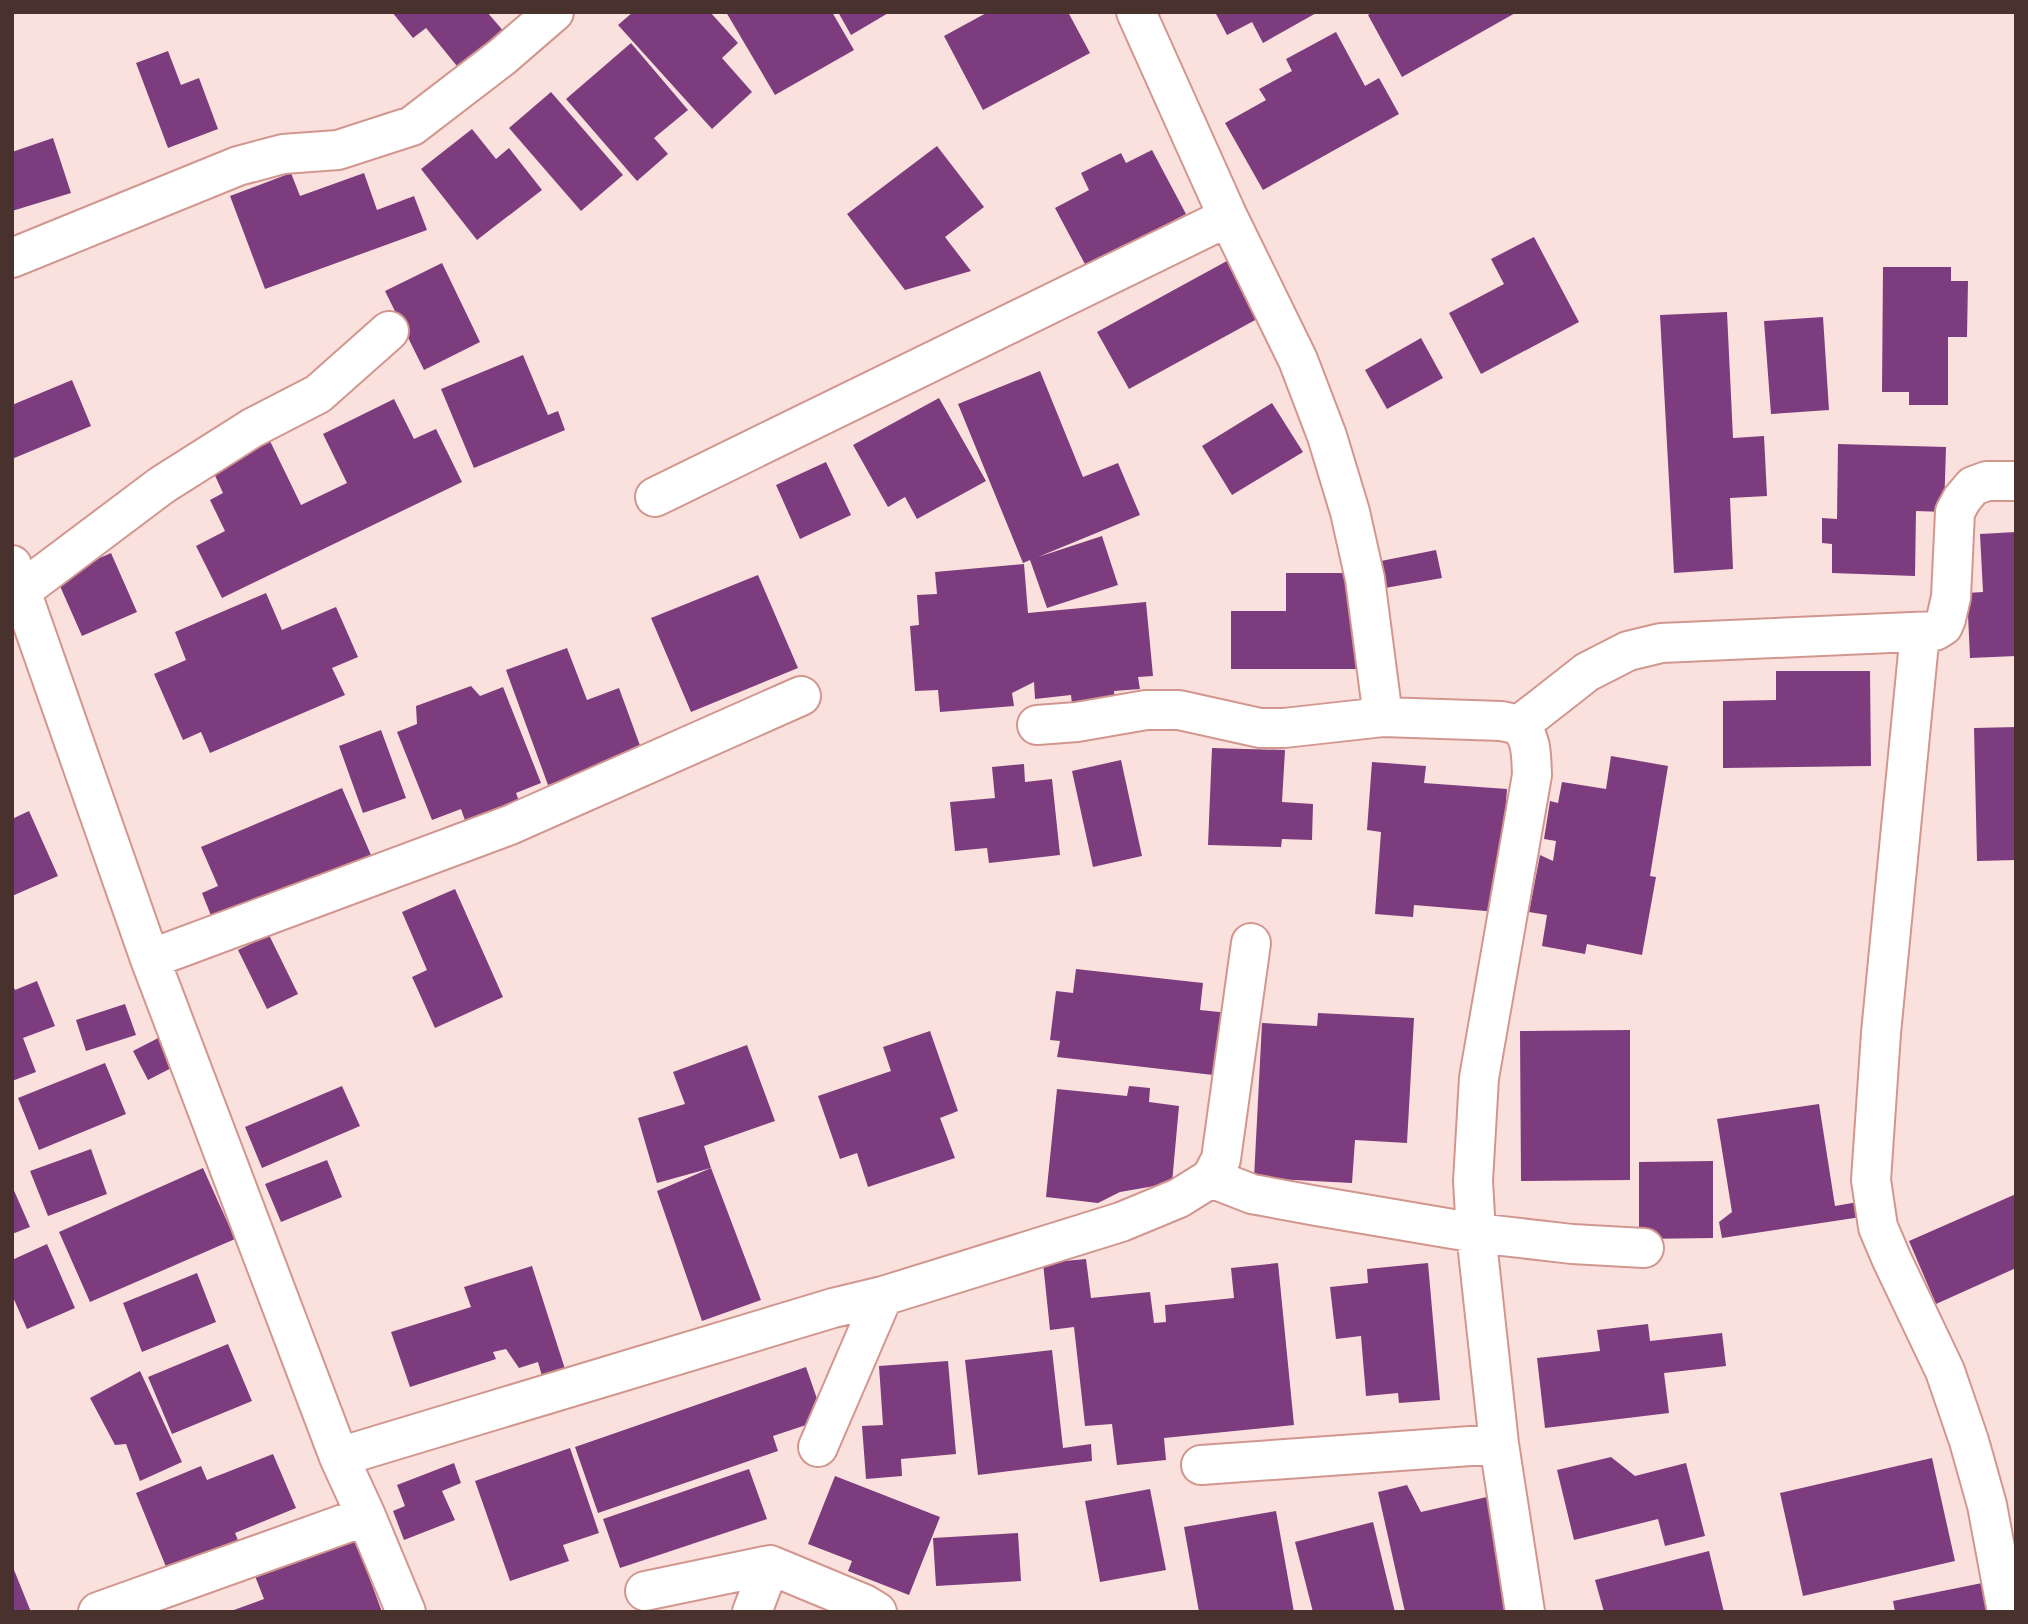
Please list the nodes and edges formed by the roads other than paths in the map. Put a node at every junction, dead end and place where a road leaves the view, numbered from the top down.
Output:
1 (554, 12) edge
2 (1136, 12) edge
3 (1228, 217) junction
4 (12, 258) edge
5 (389, 331) dead end
6 (2016, 481) edge
7 (655, 497) dead end
8 (17, 578) edge
9 (1920, 632) junction
10 (801, 696) dead end
11 (1383, 717) junction
12 (1037, 725) dead end
13 (1518, 726) junction
14 (1251, 943) dead end
15 (150, 959) junction
16 (1211, 1178) junction
17 (1476, 1233) junction
18 (1644, 1248) dead end
19 (883, 1296) junction
20 (1499, 1444) junction
21 (818, 1447) dead end
22 (339, 1457) junction
23 (1201, 1465) dead end
24 (366, 1516) junction
25 (770, 1564) junction
26 (645, 1591) dead end
27 (98, 1612) edge
28 (406, 1612) edge
29 (752, 1612) edge
30 (877, 1612) edge
31 (1525, 1612) edge
32 (2007, 1612) edge

1 - 4 street
2 - 3 street
3 - 7 street
3 - 11 street
5 - 8 street
6 - 9 street
8 - 15 street
9 - 13 street
9 - 32 street
10 - 15 street
11 - 12 street
11 - 13 street
13 - 17 street
14 - 16 street
15 - 22 street
16 - 17 street
16 - 19 street
17 - 18 street
17 - 20 street
19 - 21 street
19 - 22 street
20 - 23 street
20 - 31 street
22 - 24 street
24 - 27 street
24 - 28 street
25 - 26 street
25 - 29 street
25 - 30 street

